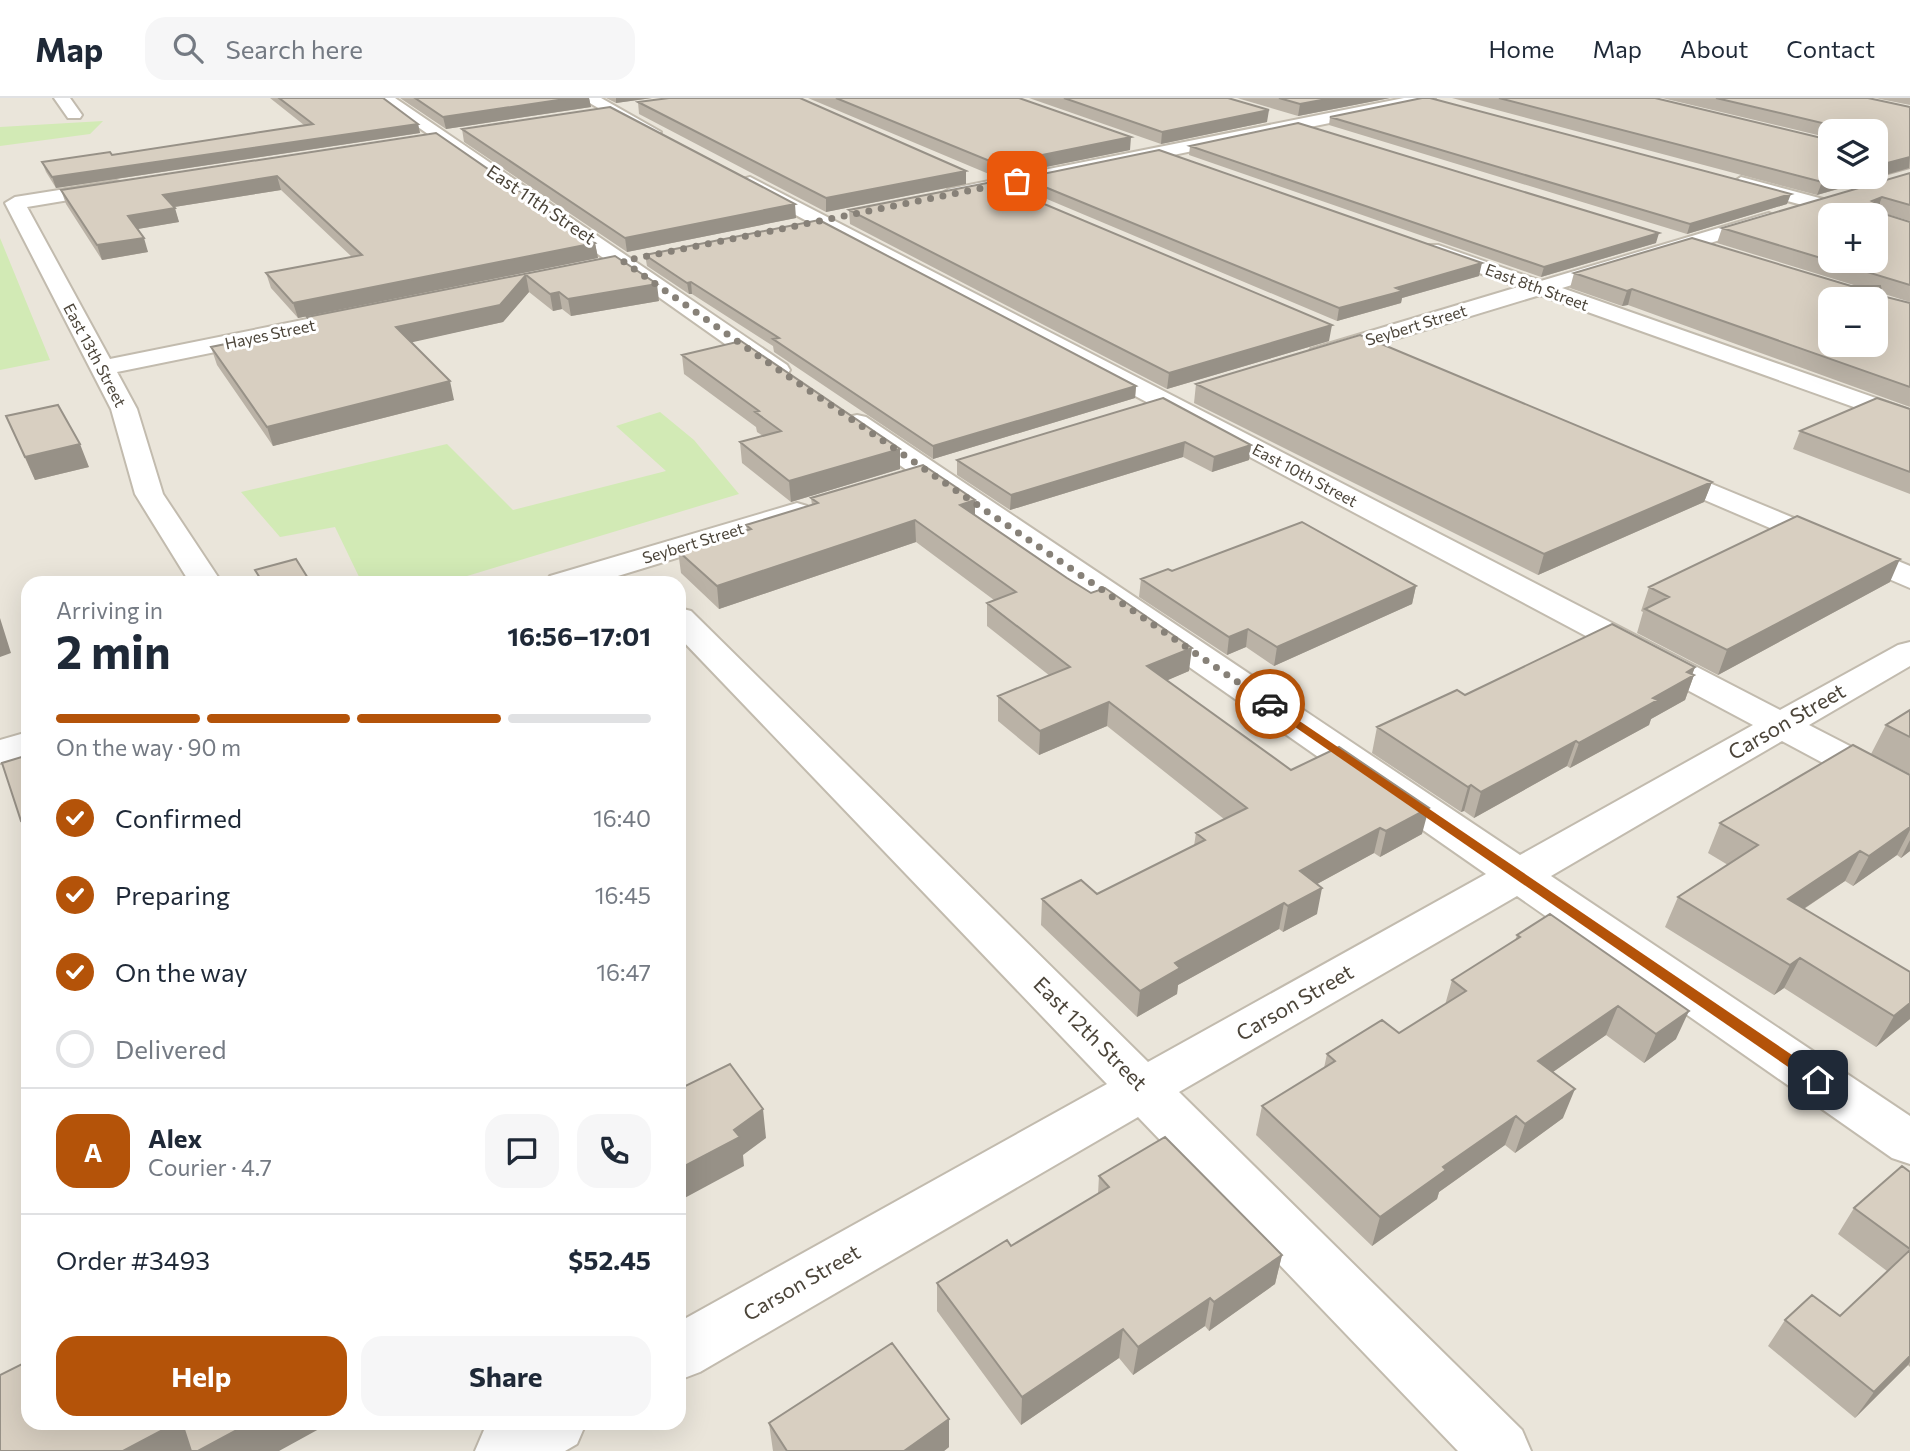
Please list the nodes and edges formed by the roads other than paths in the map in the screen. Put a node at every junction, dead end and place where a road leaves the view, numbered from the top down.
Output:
1 (62, 98) edge
2 (385, 98) edge
3 (1429, 99) edge
4 (607, 108) edge
5 (1261, 113) edge
6 (74, 115) dead end
7 (1297, 124) junction
8 (469, 133) edge
9 (1335, 136) edge
10 (442, 137) junction
11 (1122, 139) edge
12 (671, 141) edge
13 (415, 142) edge
14 (1159, 152) junction
15 (1196, 165) edge
16 (729, 172) edge
17 (968, 175) dead end
18 (1725, 179) edge
19 (139, 184) edge
20 (994, 186) junction
21 (928, 199) edge
22 (1031, 202) edge
23 (1818, 204) joint
24 (1660, 235) edge
25 (1409, 241) edge
26 (1686, 243) junction
27 (1725, 256) edge
28 (1539, 288) junction
29 (382, 311) edge
30 (1321, 326) edge
31 (1359, 342) junction
32 (1397, 358) edge
33 (1294, 362) edge
34 (101, 369) junction
35 (1203, 389) edge
36 (1164, 401) junction
37 (1125, 412) edge
38 (1910, 419) edge
39 (1640, 462) edge
40 (824, 503) edge
41 (635, 573) edge
42 (202, 576) edge
43 (613, 576) edge
44 (1910, 578) edge
45 (686, 625) edge
46 (1910, 652) edge
47 (1782, 725) junction
48 (21, 745) edge
49 (0, 752) edge
50 (1910, 793) edge
51 (1519, 875) junction
52 (1143, 1089) junction
53 (1910, 1143) edge
54 (686, 1349) edge
55 (544, 1430) edge
56 (506, 1451) edge
57 (1500, 1451) edge

1 - 6 street
2 - 10 street, East 11th Street
3 - 7 street
4 - 12 street
5 - 7 street
7 - 9 street
7 - 14 street
8 - 10 street
10 - 13 street
10 - 51 street, East 11th Street
11 - 14 street
14 - 15 street
14 - 20 street
16 - 36 street, East 10th Street
17 - 20 street
18 - 23 street
19 - 34 street, East 13th Street
20 - 21 street
20 - 22 street
23 - 26 street, Seybert Street
24 - 26 street
25 - 28 street, East 8th Street
26 - 27 street
26 - 28 street, Seybert Street
28 - 31 street, Seybert Street
28 - 38 street, East 8th Street
29 - 34 street, Hayes Street
30 - 31 street
31 - 32 street
31 - 33 street, Seybert Street
34 - 42 street, East 13th Street
35 - 36 street
36 - 37 street
36 - 47 street, East 10th Street
39 - 44 street
40 - 41 street, Seybert Street
41 - 43 street, Seybert Street
45 - 52 street, East 12th Street
46 - 47 street, Carson Street
47 - 50 street, East 10th Street
47 - 51 street, Carson Street
48 - 49 street
51 - 52 street, Carson Street
51 - 53 street, East 11th Street
52 - 54 street, Carson Street
52 - 57 street, East 12th Street
55 - 56 street

